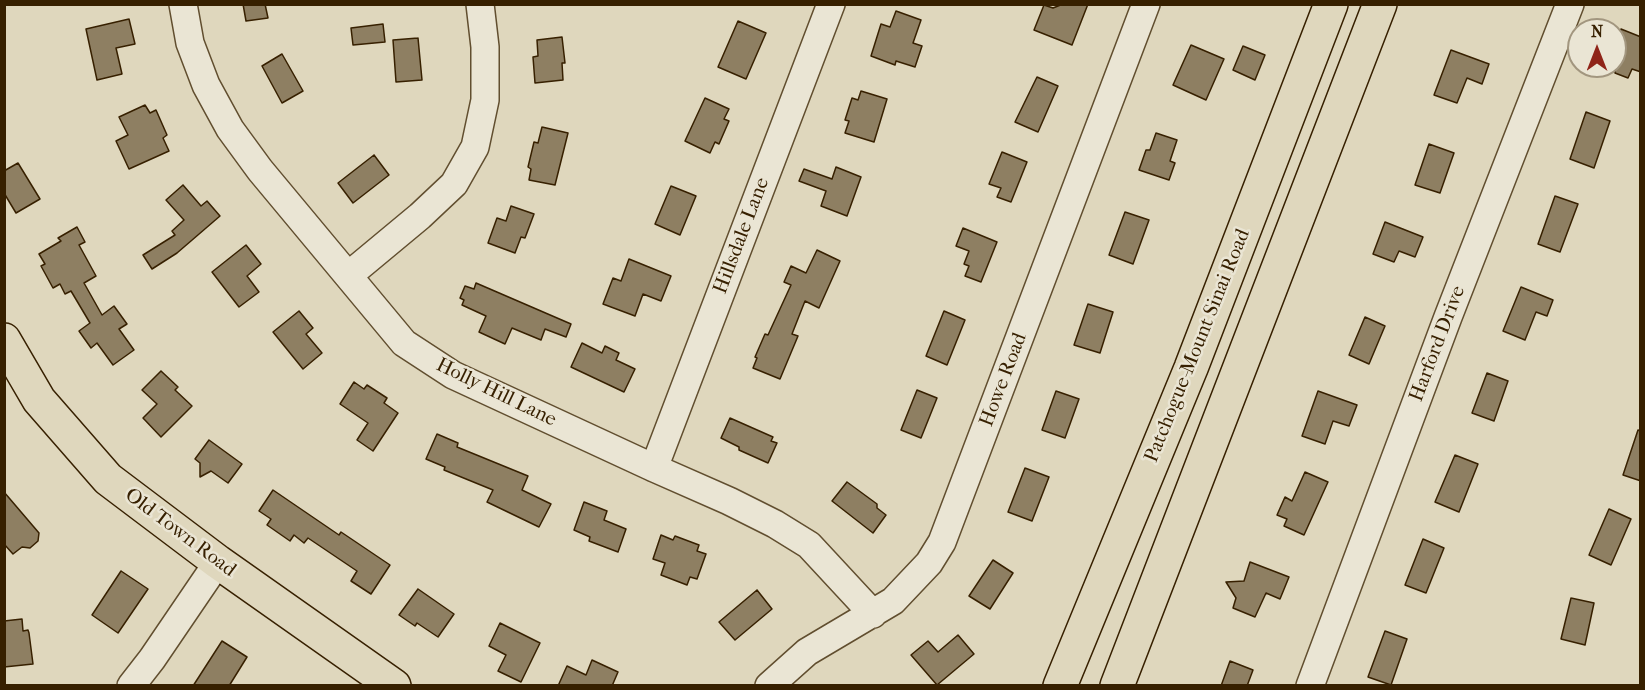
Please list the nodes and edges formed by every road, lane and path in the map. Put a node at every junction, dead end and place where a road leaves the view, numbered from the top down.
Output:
1 (183, 4) edge
2 (480, 4) edge
3 (831, 4) edge
4 (1146, 4) edge
5 (1331, 4) edge
6 (1380, 4) edge
7 (1570, 4) edge
8 (349, 275) junction
9 (4, 340) edge
10 (654, 468) junction
11 (218, 562) junction
12 (873, 614) junction
13 (131, 686) edge
14 (394, 686) edge
15 (769, 686) edge
16 (1060, 686) edge
17 (1117, 686) edge
18 (1310, 686) edge

1 - 8 street, Holly Hill Lane
2 - 8 street
3 - 10 street, Hillsdale Lane
4 - 12 street, Howe Road
5 - 16 main road, Patchogue-Mount Sinai Road
6 - 17 main road
7 - 18 street, Harford Drive
8 - 10 street, Holly Hill Lane
9 - 11 main road, Old Town Road
10 - 12 street, Holly Hill Lane
11 - 13 street
11 - 14 main road, Old Town Road
12 - 15 street, Howe Road

